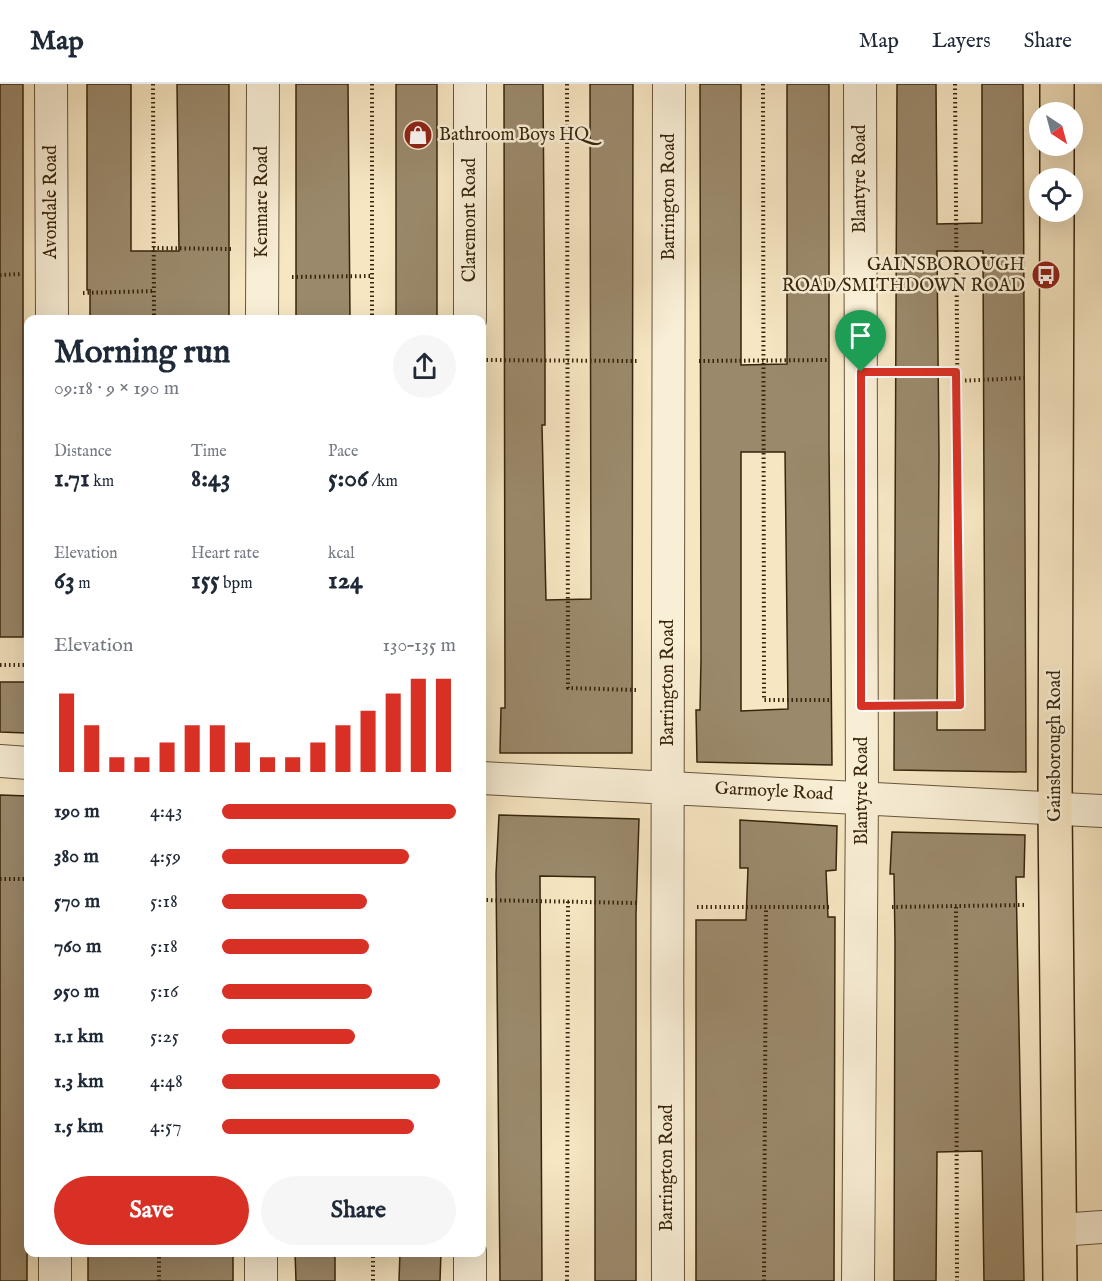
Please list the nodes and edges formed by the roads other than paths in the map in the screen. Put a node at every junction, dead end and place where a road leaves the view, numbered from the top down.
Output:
1 (51, 84) edge
2 (263, 84) edge
3 (470, 84) edge
4 (669, 84) edge
5 (860, 84) edge
6 (1057, 84) edge
7 (1057, 102) edge
8 (1057, 222) edge
9 (52, 307) edge
10 (262, 315) edge
11 (470, 315) edge
12 (0, 761) edge
13 (24, 763) edge
14 (486, 778) edge
15 (669, 787) junction
16 (862, 797) junction
17 (1055, 809) junction
18 (1102, 811) edge
19 (1102, 1227) edge
20 (1060, 1230) junction
21 (55, 1257) edge
22 (261, 1257) edge
23 (470, 1257) edge
24 (55, 1281) edge
25 (261, 1281) edge
26 (470, 1281) edge
27 (668, 1281) edge
28 (858, 1281) edge
29 (1060, 1281) edge

1 - 9 street, Avondale Road
2 - 10 street, Kenmare Road
3 - 11 street, Claremont Road
4 - 15 street, Barrington Road
5 - 16 street, Blantyre Road
6 - 7 main road
8 - 17 main road, Gainsborough Road
12 - 13 street
14 - 15 street, Garmoyle Road
15 - 16 street, Garmoyle Road
15 - 27 street, Barrington Road
16 - 17 street, Garmoyle Road
16 - 28 street, Blantyre Road
17 - 18 street, Garmoyle Road
17 - 20 main road, Gainsborough Road
19 - 20 street
20 - 29 main road, Gainsborough Road
21 - 24 street
22 - 25 street
23 - 26 street

